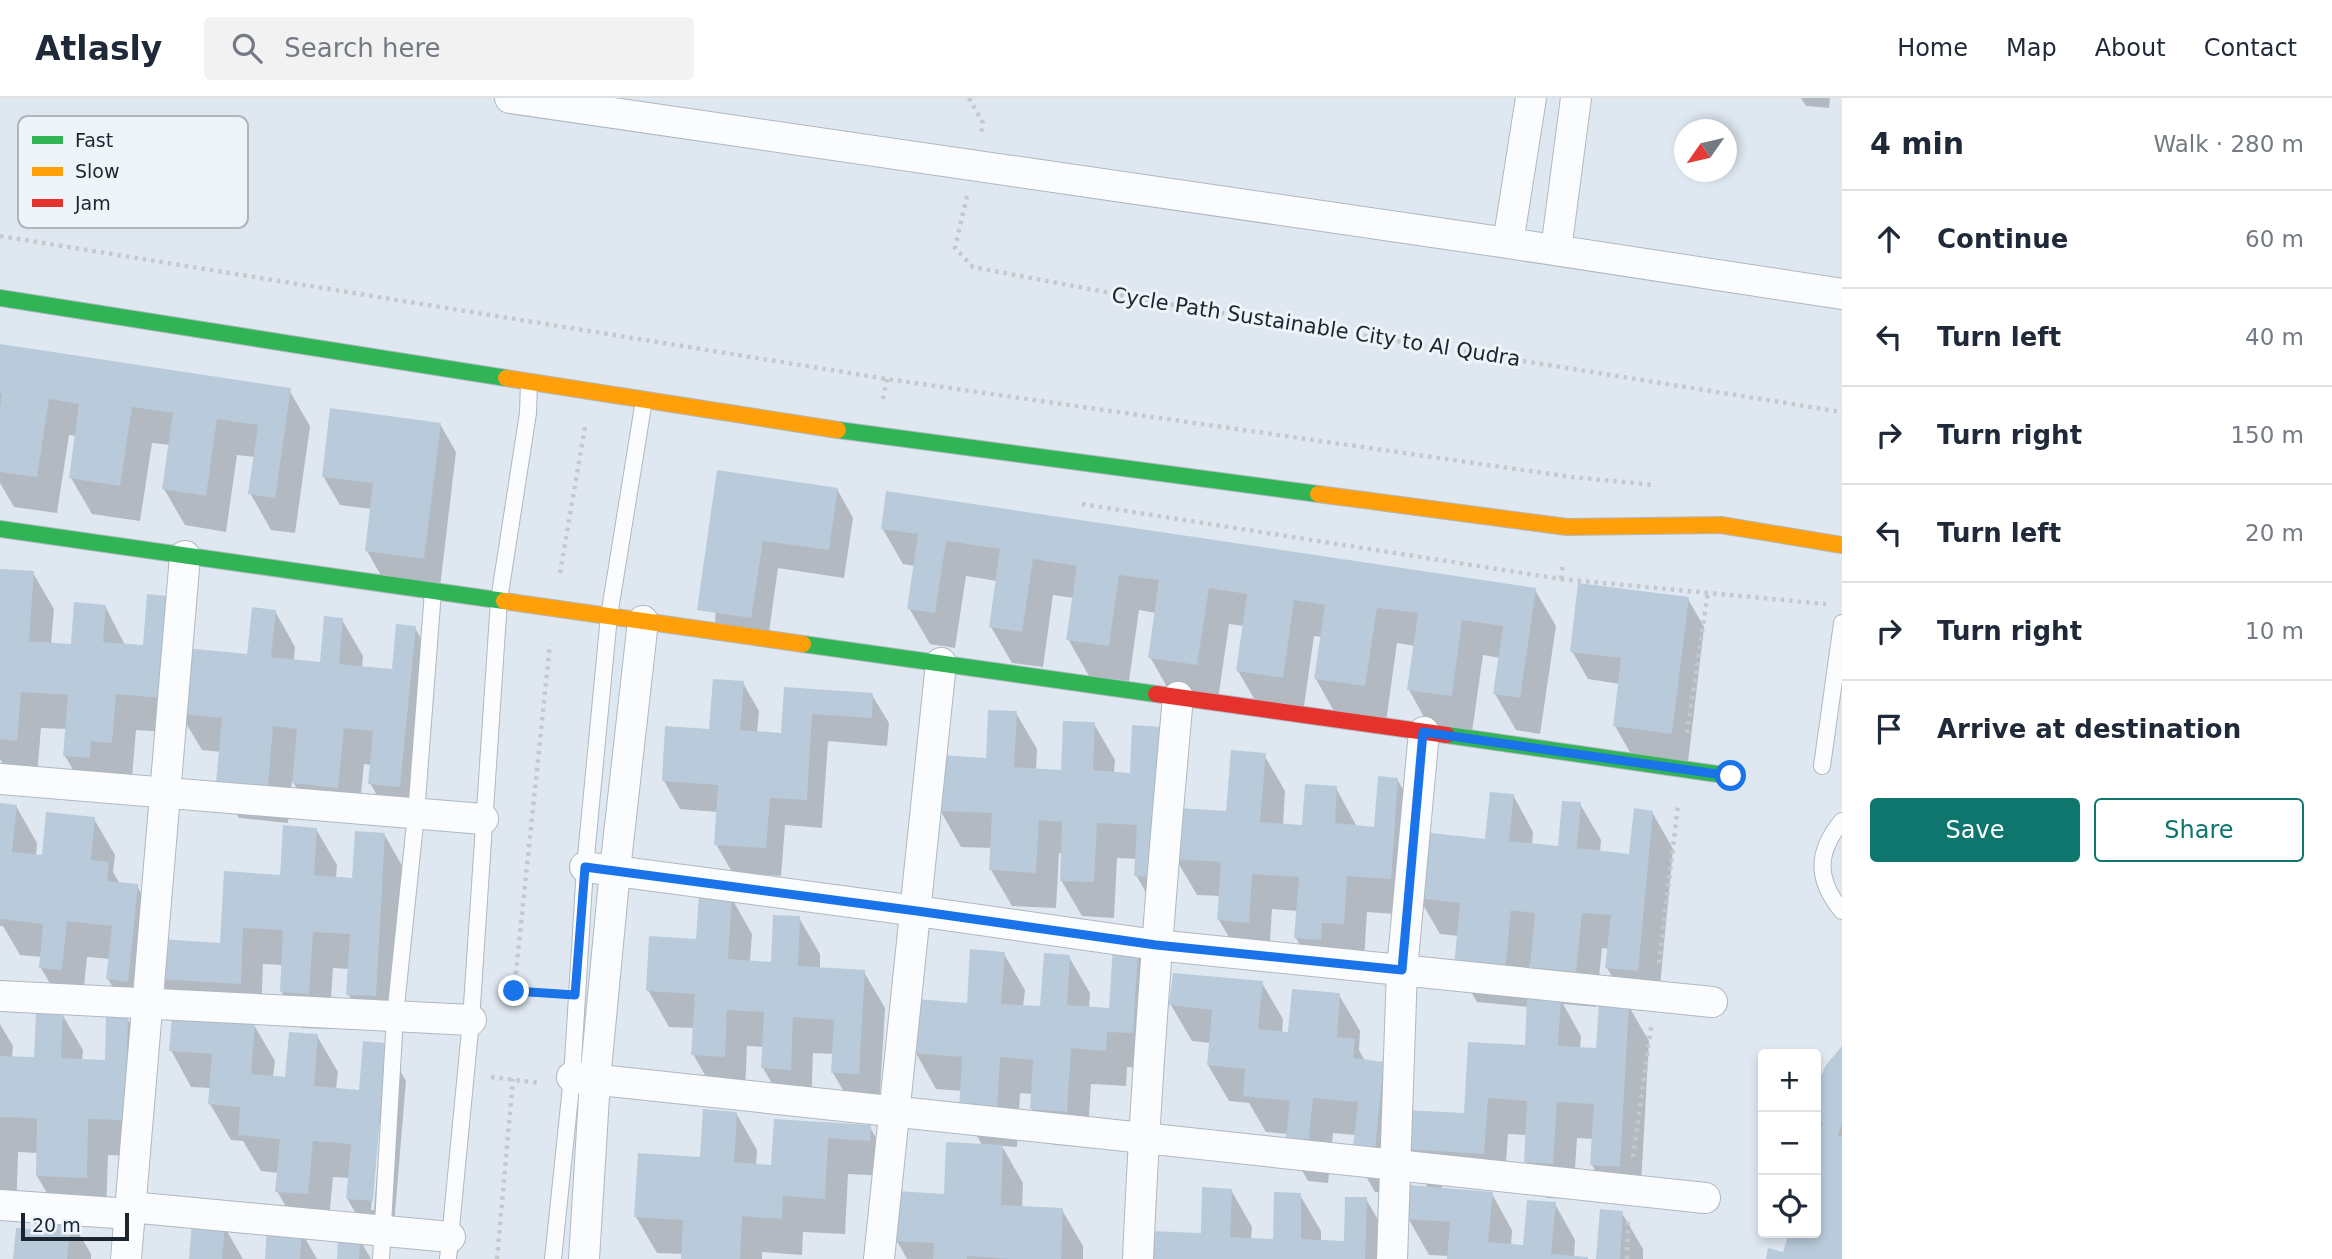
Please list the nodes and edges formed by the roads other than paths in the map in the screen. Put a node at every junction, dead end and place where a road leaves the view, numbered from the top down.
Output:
1 (510, 98) edge
2 (1531, 98) edge
3 (1576, 98) edge
4 (1508, 243) junction
5 (1556, 250) junction
6 (1842, 294) edge
7 (0, 298) edge
8 (529, 382) junction
9 (644, 400) junction
10 (1721, 525) junction
11 (0, 529) edge
12 (1757, 531) joint
13 (1836, 544) edge
14 (185, 556) junction
15 (433, 591) junction
16 (499, 600) junction
17 (609, 616) junction
18 (643, 621) junction
19 (1842, 623) edge
20 (1840, 652) edge
21 (941, 663) junction
22 (1178, 697) junction
23 (1423, 732) junction
24 (1825, 741) junction
25 (1842, 745) edge
26 (1822, 766) dead end
27 (1731, 776) dead end
28 (0, 779) edge
29 (166, 793) junction
30 (416, 814) junction
31 (484, 819) junction
32 (1842, 821) edge
33 (585, 867) junction
34 (615, 870) junction
35 (917, 911) junction
36 (1842, 911) edge
37 (1156, 945) junction
38 (1402, 970) junction
39 (0, 996) edge
40 (1712, 1002) dead end
41 (148, 1003) junction
42 (395, 1016) junction
43 (471, 1020) junction
44 (579, 1081) junction
45 (894, 1111) junction
46 (1143, 1138) junction
47 (1395, 1165) junction
48 (1704, 1198) dead end
49 (0, 1205) edge
50 (130, 1210) junction
51 (382, 1245) edge
52 (449, 1248) edge
53 (126, 1259) edge
54 (553, 1259) edge
55 (584, 1259) edge
56 (879, 1259) edge
57 (1138, 1259) edge
58 (1392, 1259) edge

1 - 4 street
2 - 4 street
3 - 5 street
4 - 5 street
5 - 6 street
7 - 8 street
8 - 9 street
8 - 16 lane
9 - 10 street
9 - 17 lane
10 - 12 street
10 - 13 street
11 - 14 street
12 - 13 street
14 - 15 street
14 - 29 street
15 - 16 street
15 - 30 lane
16 - 17 street
16 - 31 lane
17 - 18 street
17 - 33 lane
18 - 21 street
18 - 34 street
19 - 20 lane
20 - 24 lane
21 - 22 street
21 - 35 street
22 - 23 street
22 - 37 street
23 - 27 street
23 - 38 street
24 - 25 lane
24 - 26 lane
28 - 29 street
29 - 30 street
29 - 41 street
30 - 31 street
30 - 42 lane
31 - 43 lane
32 - 36 lane
33 - 34 street
33 - 44 lane
34 - 35 street
34 - 44 street
35 - 37 street
35 - 45 street
37 - 38 street
37 - 46 street
38 - 40 street
38 - 47 street
39 - 41 street
41 - 42 street
41 - 50 street
42 - 43 street
42 - 51 lane
43 - 52 lane
44 - 45 street
44 - 54 lane
44 - 55 street
45 - 46 street
45 - 56 street
46 - 47 street
46 - 57 street
47 - 48 street
47 - 58 street
49 - 50 street
50 - 51 street
50 - 53 street
51 - 52 street

